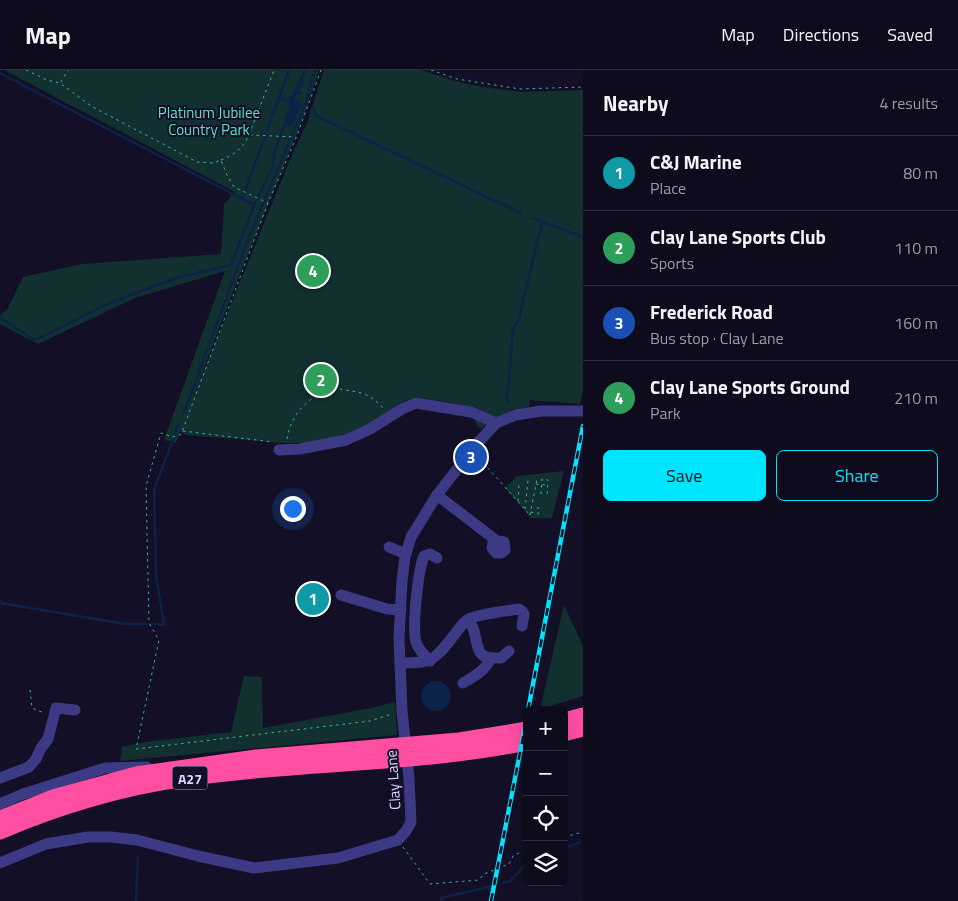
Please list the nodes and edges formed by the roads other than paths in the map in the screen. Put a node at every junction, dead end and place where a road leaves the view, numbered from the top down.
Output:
1 (583, 411) edge
2 (496, 423) junction
3 (277, 446) road end
4 (437, 495) junction
5 (497, 541) dead end
6 (389, 547) dead end
7 (406, 554) junction
8 (437, 558) dead end
9 (341, 595) dead end
10 (401, 610) junction
11 (469, 619) junction
12 (522, 626) dead end
13 (509, 651) dead end
14 (490, 658) junction
15 (430, 660) junction
16 (400, 663) junction
17 (463, 683) dead end
18 (75, 710) dead end
19 (583, 715) edge
20 (568, 719) edge
21 (583, 729) edge
22 (523, 731) edge
23 (568, 733) edge
24 (502, 741) junction
25 (523, 743) edge
26 (387, 754) junction
27 (173, 768) junction
28 (0, 778) edge
29 (0, 804) edge
30 (0, 818) edge
31 (0, 832) edge
32 (0, 863) edge

1 - 2 street, Clay Lane
2 - 3 street
2 - 4 street, Clay Lane
4 - 5 street
4 - 7 street, Clay Lane
6 - 7 street
7 - 10 street, Clay Lane
8 - 15 street
9 - 10 street
10 - 16 street, Clay Lane
11 - 12 street
11 - 14 street
11 - 15 street
13 - 14 street
14 - 17 street
15 - 16 street
16 - 32 street, Clay Lane
18 - 28 street
19 - 20 highway
21 - 23 highway
22 - 24 highway, A27
24 - 25 highway, A27
24 - 26 highway, A27
26 - 27 highway, A27
26 - 31 highway, A27
27 - 29 street
27 - 30 highway, A27

